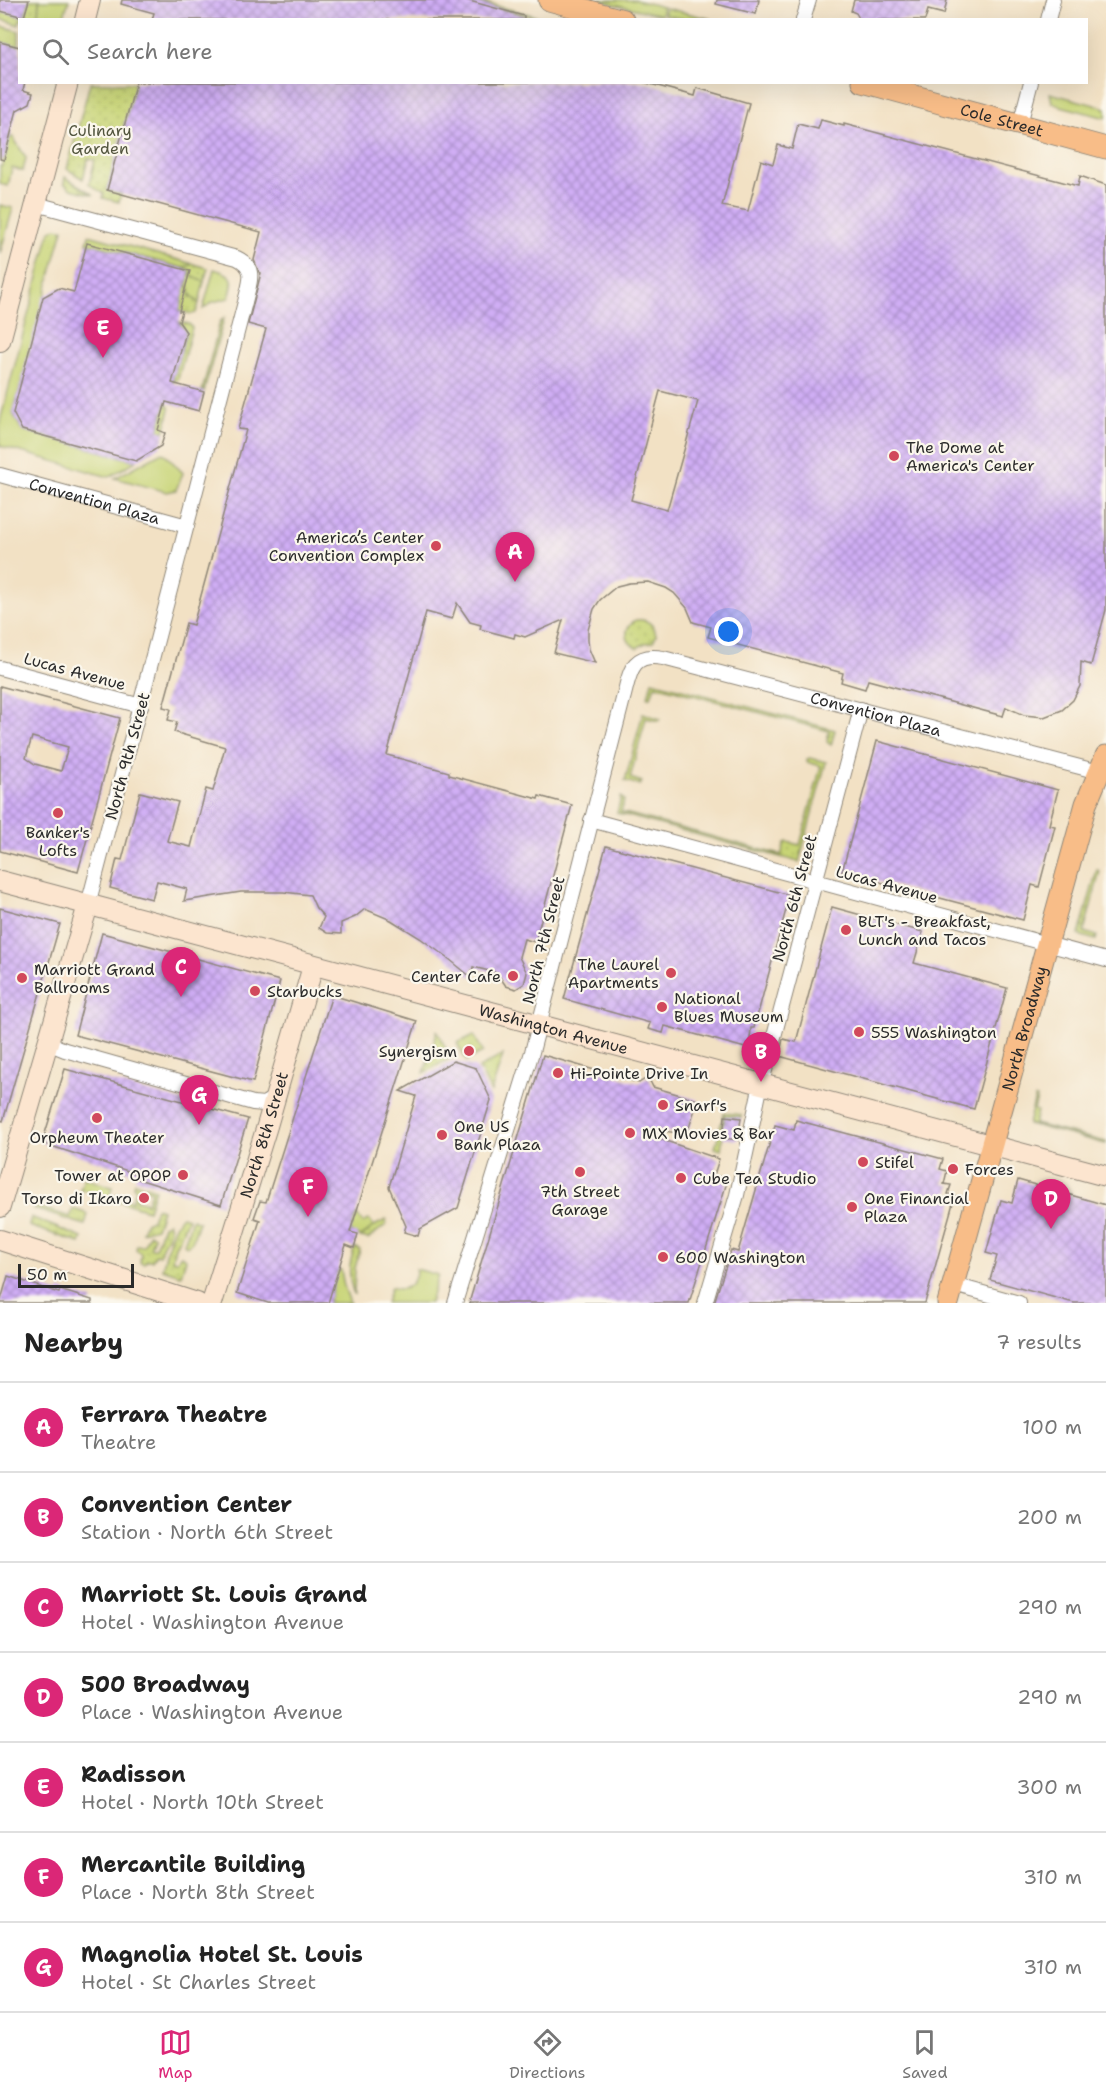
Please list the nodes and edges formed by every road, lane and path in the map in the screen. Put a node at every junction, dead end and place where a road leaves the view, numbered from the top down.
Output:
1 (90, 0) edge
2 (549, 0) edge
3 (809, 0) edge
4 (1053, 0) edge
5 (86, 18) edge
6 (616, 18) edge
7 (804, 18) edge
8 (1048, 18) edge
9 (67, 84) edge
10 (870, 84) edge
11 (1030, 84) edge
12 (1020, 124) junction
13 (1106, 148) edge
14 (36, 204) junction
15 (0, 341) edge
16 (0, 475) edge
17 (187, 526) junction
18 (645, 658) joint
19 (0, 668) edge
20 (141, 706) junction
21 (861, 709) junction
22 (1104, 767) edge
23 (591, 820) junction
24 (0, 881) edge
25 (815, 881) junction
26 (88, 905) junction
27 (1048, 944) junction
28 (1106, 960) edge
29 (313, 966) junction
30 (538, 1026) junction
31 (50, 1037) junction
32 (762, 1085) junction
33 (276, 1096) junction
34 (993, 1146) junction
35 (1106, 1176) edge
36 (0, 1207) edge
37 (0, 1240) edge
38 (951, 1294) edge
39 (197, 1303) edge
40 (212, 1303) edge
41 (455, 1303) edge
42 (705, 1303) edge
43 (1019, 1303) edge

1 - 5 street
2 - 6 main road
3 - 7 street
4 - 8 street
9 - 14 street
10 - 12 main road, Cole Street
11 - 12 street
12 - 13 main road, Cole Street
14 - 15 street
14 - 17 street, North 9th Street
16 - 17 street, Convention Plaza
17 - 20 street, North 9th Street
18 - 21 street, Convention Plaza
18 - 23 street, North 7th Street
19 - 20 street, Lucas Avenue
20 - 26 street, North 9th Street
21 - 22 street, Convention Plaza
21 - 25 street, North 6th Street
22 - 27 main road, North Broadway
23 - 25 street, Lucas Avenue
23 - 30 street, North 7th Street
24 - 26 street, Washington Avenue
25 - 27 street, Lucas Avenue
25 - 32 street, North 6th Street
26 - 29 street, Washington Avenue
26 - 31 street, North 9th Street
27 - 28 street, Lucas Avenue
27 - 34 main road, North Broadway
29 - 30 street, Washington Avenue
29 - 33 street, North 8th Street
30 - 32 street, Washington Avenue
30 - 41 street, North 7th Street
31 - 33 street
31 - 36 street, North 9th Street
32 - 34 street, Washington Avenue
32 - 42 street, North 6th Street
33 - 40 street, North 8th Street
34 - 35 street, Washington Avenue
34 - 38 main road, North Broadway
37 - 39 street
38 - 43 street

